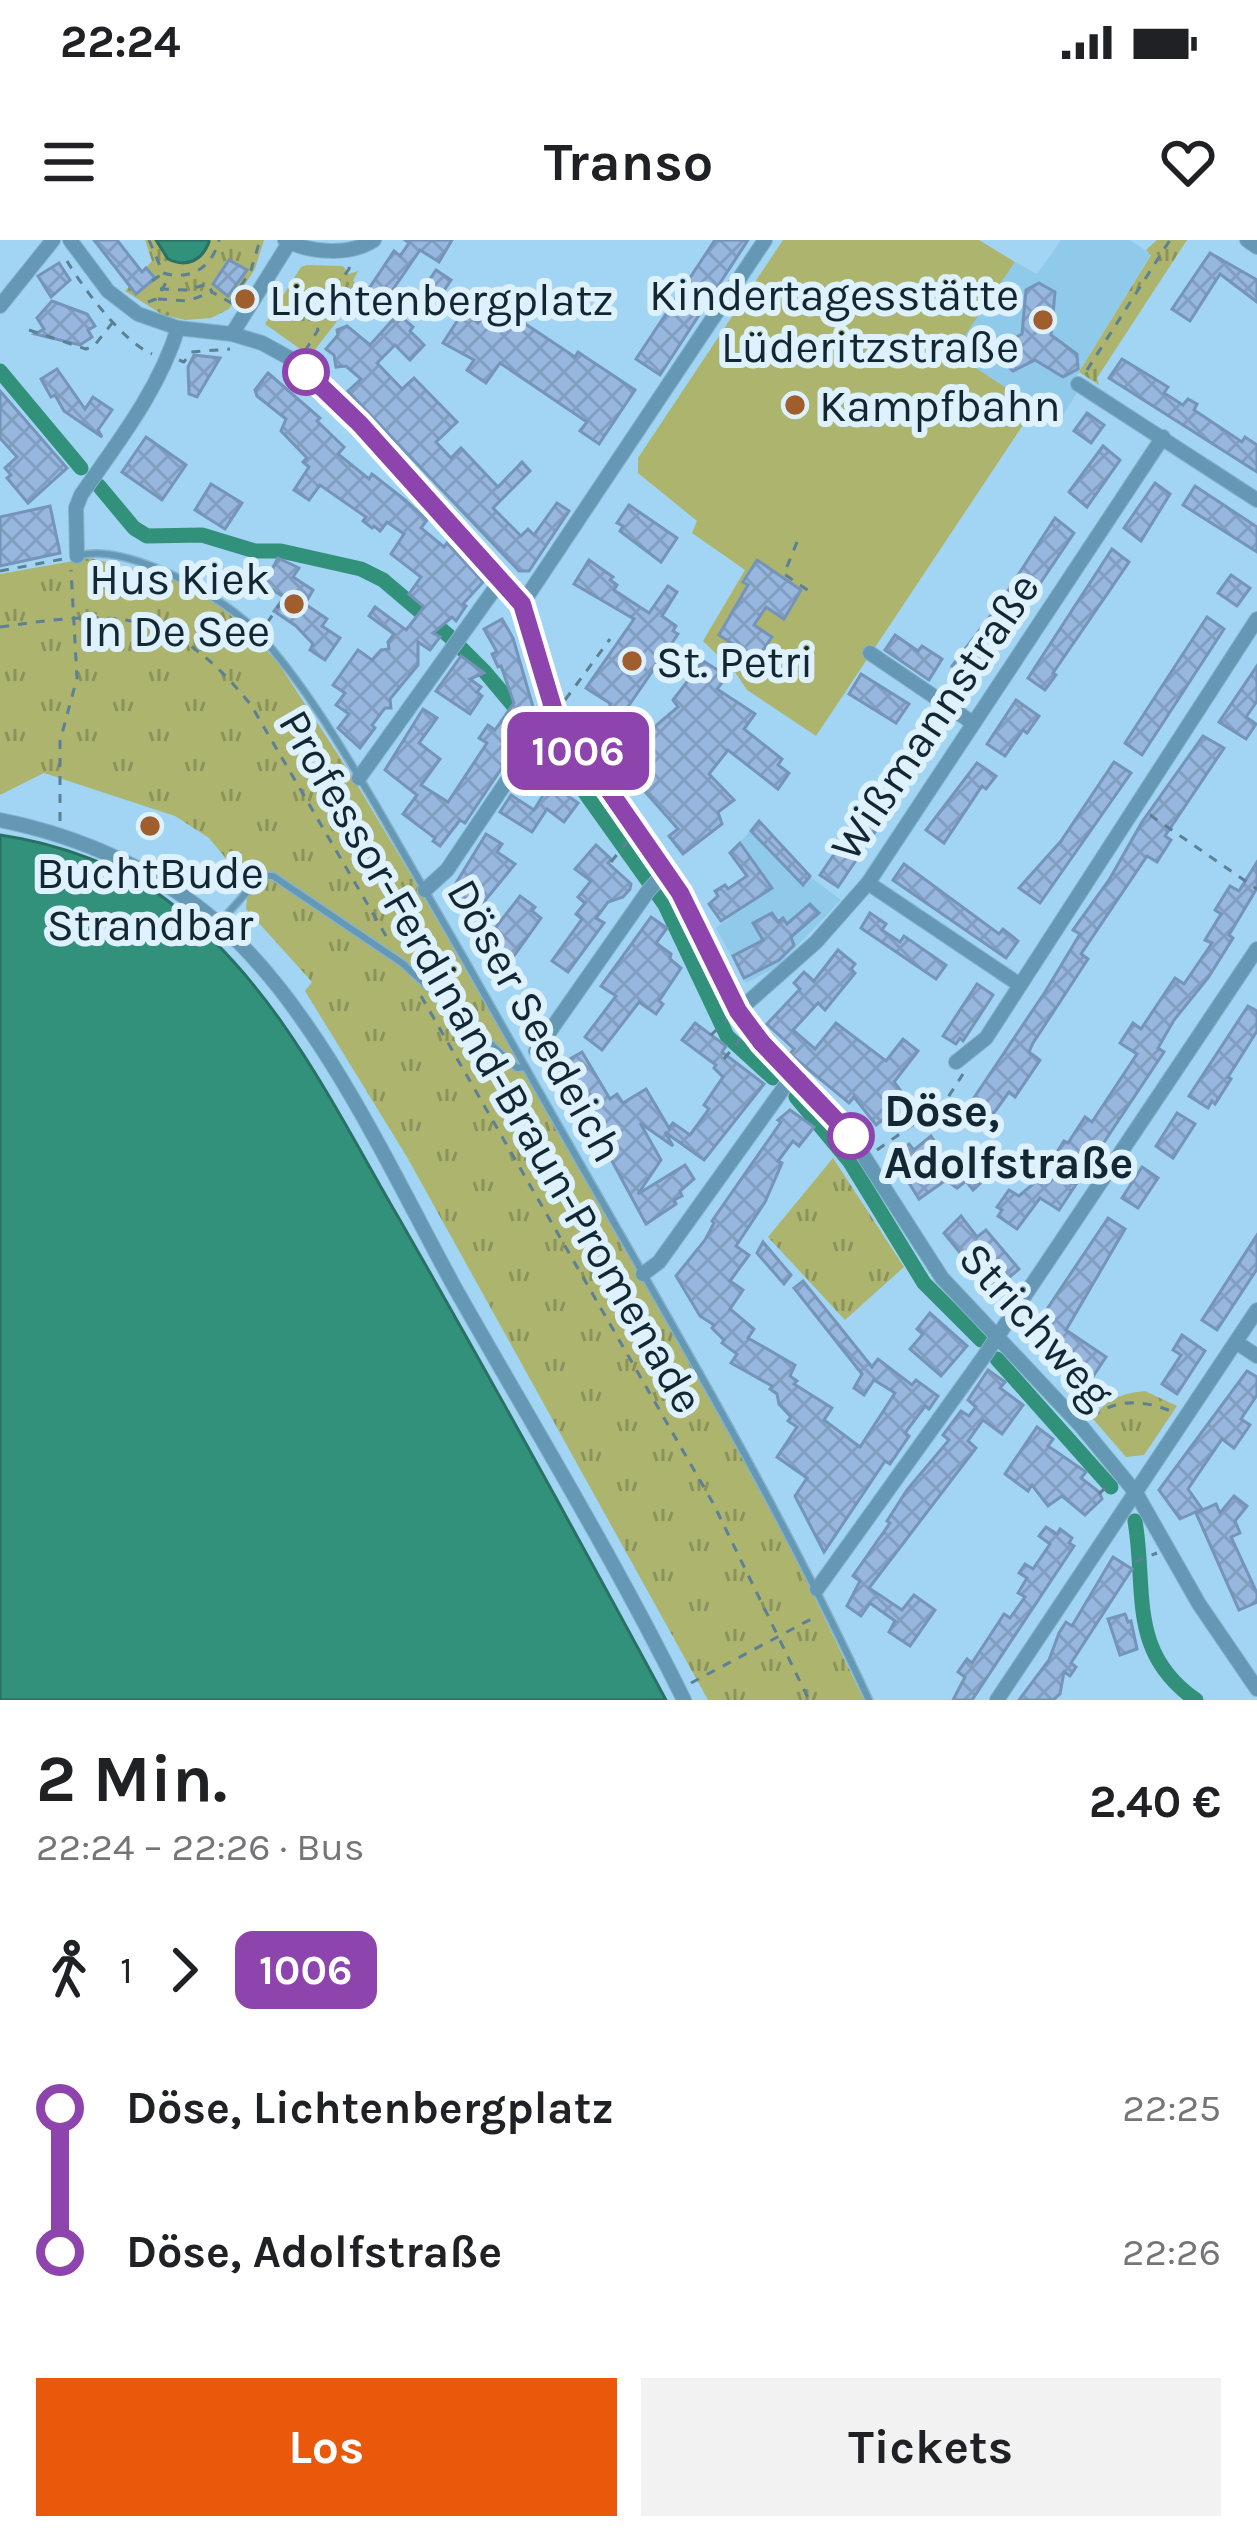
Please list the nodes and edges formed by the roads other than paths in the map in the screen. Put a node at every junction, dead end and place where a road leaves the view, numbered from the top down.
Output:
1 (53, 240) edge
2 (70, 240) edge
3 (374, 240) edge
4 (766, 240) edge
5 (1247, 240) edge
6 (287, 242) edge
7 (1257, 247) edge
8 (0, 306) edge
9 (178, 328) junction
10 (235, 341) junction
11 (1078, 384) road end
12 (1163, 437) junction
13 (1257, 500) edge
14 (74, 557) joint
15 (501, 580) junction
16 (522, 604) junction
17 (1257, 619) edge
18 (870, 653) dead end
19 (554, 711) junction
20 (973, 724) junction
21 (359, 778) junction
22 (0, 820) edge
23 (656, 882) junction
24 (868, 883) junction
25 (425, 890) junction
26 (219, 924) junction
27 (1257, 949) edge
28 (1020, 985) junction
29 (738, 1011) junction
30 (536, 1051) dead end
31 (961, 1066) road end
32 (525, 1067) junction
33 (794, 1075) junction
34 (643, 1274) junction
35 (1257, 1310) edge
36 (998, 1338) junction
37 (1236, 1342) junction
38 (1257, 1356) edge
39 (1136, 1493) junction
40 (817, 1589) junction
41 (1257, 1690) edge
42 (682, 1695) edge
43 (869, 1700) edge
44 (997, 1700) edge

1 - 8 street
2 - 9 street, Strichweg
3 - 6 street
4 - 16 street
5 - 7 street
6 - 10 street
9 - 10 street, Strichweg
9 - 14 street
10 - 15 street, Strichweg
11 - 12 street
12 - 13 street
12 - 20 street, Wißmannstraße
14 - 21 lane, Döser Seedeich
15 - 16 street, Strichweg
15 - 21 street
16 - 19 street, Strichweg
17 - 28 street
18 - 20 street
19 - 23 street, Strichweg
19 - 25 street
20 - 24 street, Wißmannstraße
21 - 25 lane, Döser Seedeich
22 - 26 street
23 - 29 street, Strichweg
23 - 30 street
24 - 28 street
24 - 29 street, Wißmannstraße
25 - 32 lane, Döser Seedeich
26 - 32 lane
26 - 42 street
27 - 36 street
28 - 31 street
29 - 33 street, Strichweg
32 - 34 lane, Döser Seedeich
33 - 34 street
33 - 36 street, Strichweg
34 - 40 lane, Döser Seedeich
35 - 37 street
36 - 39 street, Strichweg
36 - 40 street
37 - 38 street
37 - 39 street
39 - 41 street, Strichweg
39 - 44 street
40 - 43 lane, Döser Seedeich

